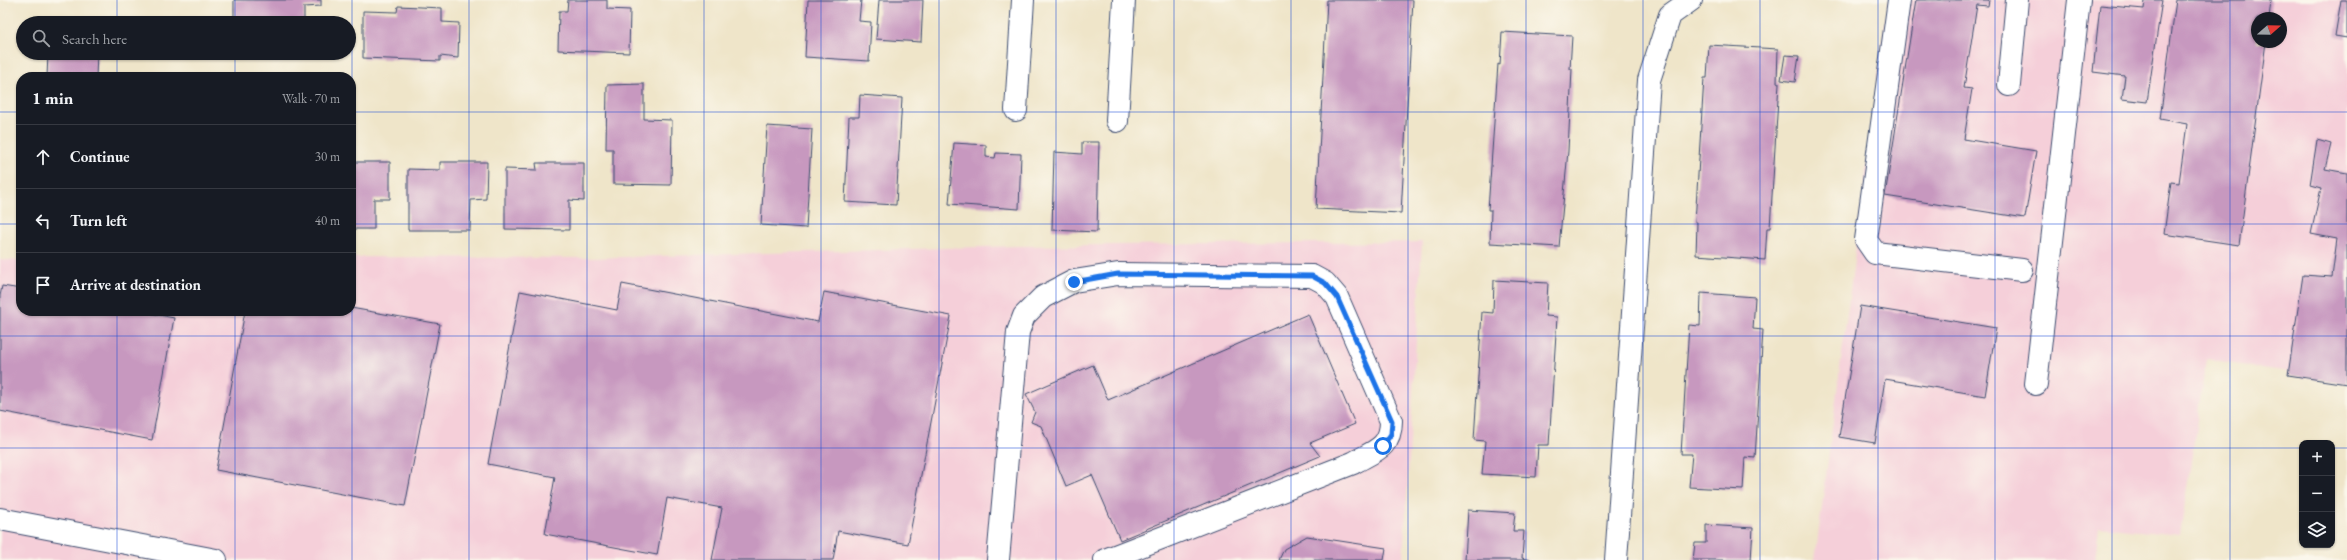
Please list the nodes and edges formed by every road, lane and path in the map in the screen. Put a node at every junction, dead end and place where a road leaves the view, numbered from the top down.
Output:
1 (1023, 0) edge
2 (1124, 0) edge
3 (1691, 0) edge
4 (1899, 0) edge
5 (2017, 0) edge
6 (2079, 0) edge
7 (2009, 85) dead end
8 (1016, 110) dead end
9 (1117, 121) dead end
10 (2022, 270) dead end
11 (2036, 384) dead end
12 (0, 519) edge
13 (144, 553) edge
14 (216, 560) edge
15 (998, 560) edge
16 (1105, 560) edge
17 (1616, 560) edge

1 - 8 street
2 - 9 street
3 - 17 street
4 - 10 street
5 - 7 street
6 - 11 street
12 - 13 street
13 - 14 street
15 - 16 street

